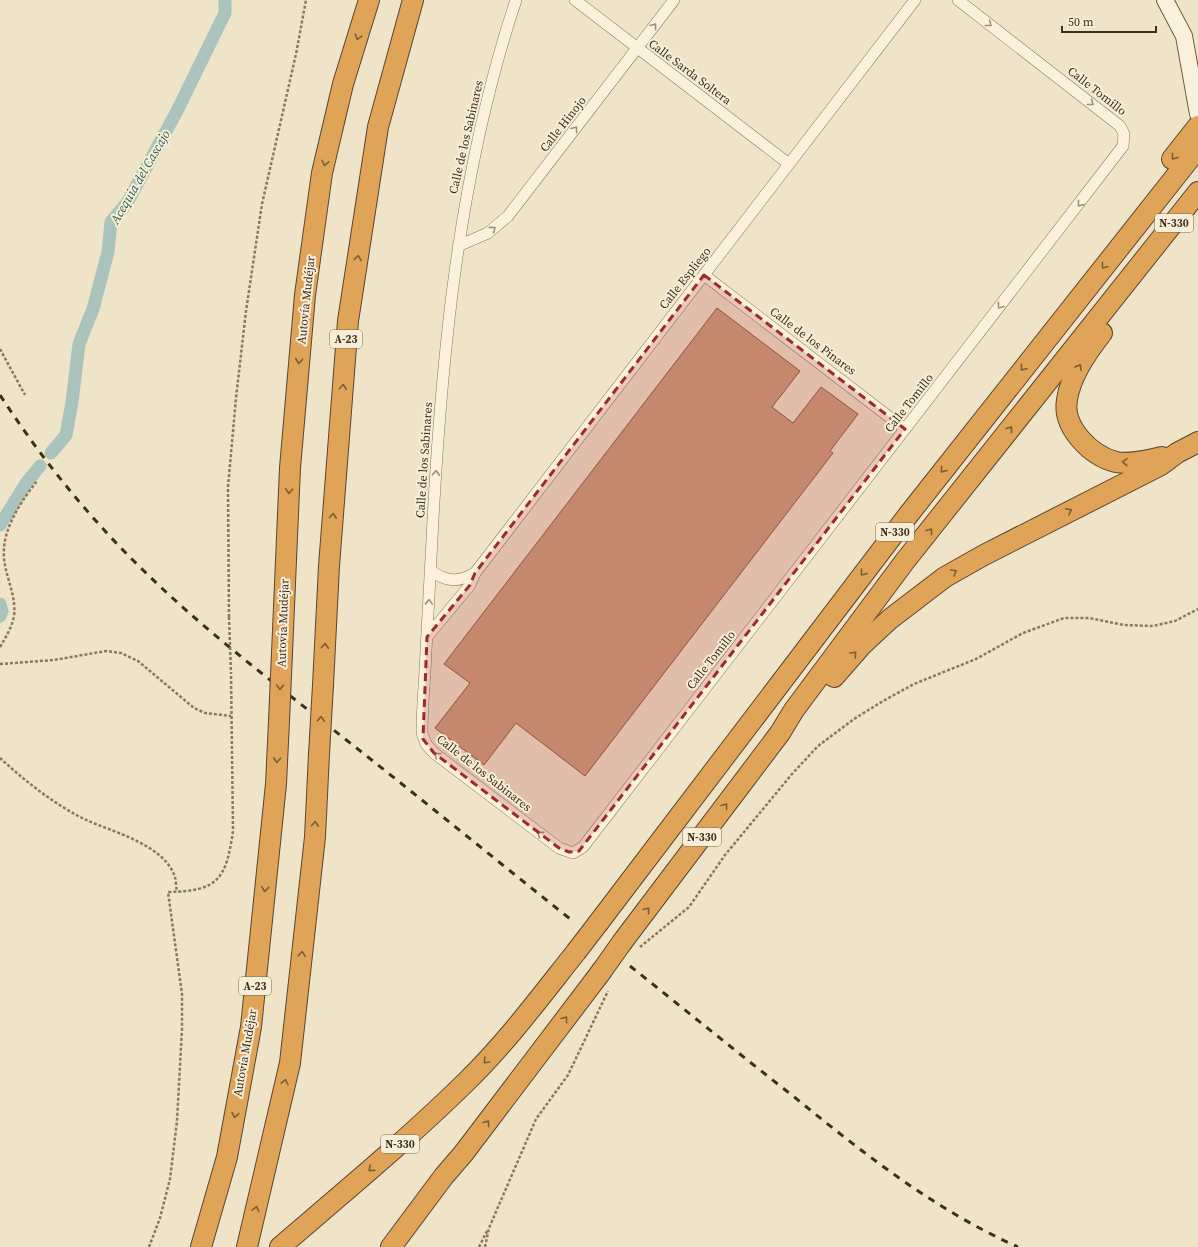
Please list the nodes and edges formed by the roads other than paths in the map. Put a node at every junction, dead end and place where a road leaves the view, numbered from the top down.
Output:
1 (369, 0) edge
2 (413, 0) edge
3 (516, 0) edge
4 (575, 0) edge
5 (674, 0) edge
6 (915, 0) edge
7 (958, 0) edge
8 (1165, 0) edge
9 (637, 48) junction
10 (1198, 114) edge
11 (1198, 126) edge
12 (1198, 148) edge
13 (789, 164) junction
14 (1198, 192) edge
15 (458, 246) junction
16 (1119, 247) junction
17 (1150, 253) junction
18 (704, 275) junction
19 (905, 429) junction
20 (1198, 442) edge
21 (1177, 453) junction
22 (430, 570) junction
23 (475, 573) junction
24 (427, 637) junction
25 (780, 733) junction
26 (573, 853) joint
27 (463, 1154) junction
28 (201, 1247) edge
29 (247, 1247) edge
30 (280, 1247) edge
31 (392, 1247) edge
32 (406, 1247) edge

1 -> 28 highway, Autovía Mudéjar / A-23, bridge
29 -> 2 highway, A-23, bridge
3 - 15 street, Calle de los Sabinares
4 - 9 street, Calle Sarda Soltera
9 -> 5 street, Calle Hinojo
6 - 13 street, Calle Espliego
7 -> 19 street, Calle Tomillo
8 - 10 street
9 - 13 street, Calle Sarda Soltera
15 -> 9 street, Calle Hinojo
11 -> 16 highway
12 - 16 highway, N-330
13 - 18 street, Calle Espliego
14 - 17 highway, N-330
22 -> 15 street, Calle de los Sabinares
16 -> 30 highway, N-330, bridge
21 -> 17 highway
25 -> 17 highway, N-330
18 - 19 street, Calle de los Pinares
18 - 23 street, Calle Espliego
19 - 26 street, Calle Tomillo
20 - 21 highway
25 -> 21 highway
22 - 23 street
24 -> 22 street, Calle de los Sabinares
23 - 24 street, Calle Espliego
26 -> 24 street, Calle de los Sabinares
27 -> 25 highway, N-330, bridge
27 - 31 highway, N-330
27 - 32 highway

